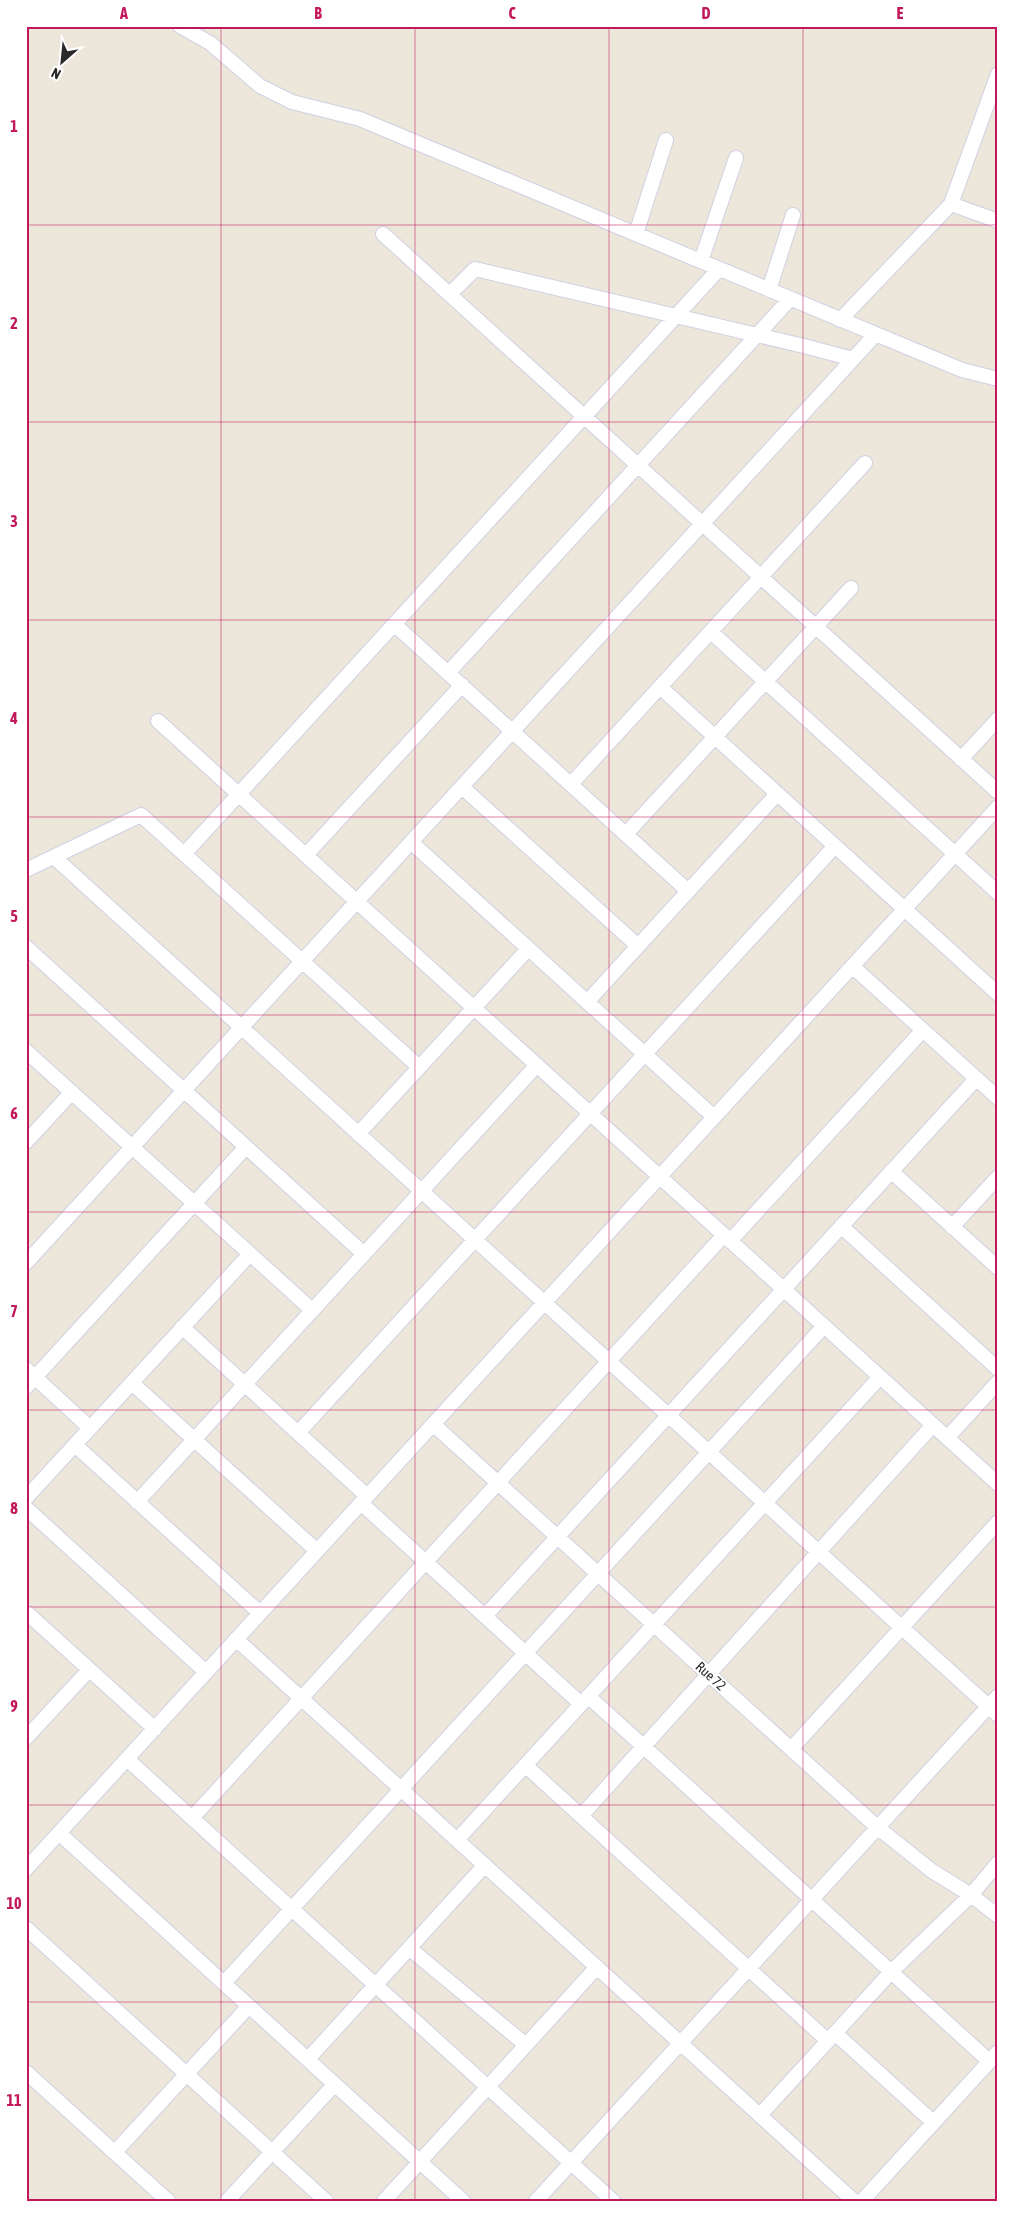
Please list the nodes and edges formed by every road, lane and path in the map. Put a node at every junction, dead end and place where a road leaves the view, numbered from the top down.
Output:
1 (180, 26) edge
2 (998, 74) edge
3 (666, 140) dead end
4 (736, 158) dead end
5 (952, 204) junction
6 (793, 215) dead end
7 (998, 221) edge
8 (383, 234) dead end
9 (636, 234) junction
10 (700, 261) junction
11 (719, 269) junction
12 (769, 290) junction
13 (450, 294) junction
14 (790, 299) junction
15 (675, 317) junction
16 (840, 320) junction
17 (875, 335) junction
18 (756, 336) junction
19 (853, 359) junction
20 (998, 379) edge
21 (584, 416) junction
22 (865, 463) dead end
23 (638, 465) junction
24 (702, 524) junction
25 (761, 577) junction
26 (851, 588) dead end
27 (394, 624) junction
28 (816, 626) junction
29 (710, 632) junction
30 (448, 673) junction
31 (765, 682) junction
32 (462, 685) junction
33 (660, 687) junction
34 (998, 719) edge
35 (158, 722) dead end
36 (512, 731) junction
37 (715, 737) junction
38 (961, 759) junction
39 (571, 784) junction
40 (462, 786) junction
41 (998, 792) edge
42 (238, 794) junction
43 (777, 794) junction
44 (998, 807) edge
45 (626, 834) junction
46 (411, 842) junction
47 (834, 846) junction
48 (184, 854) junction
49 (955, 854) junction
50 (306, 855) junction
51 (54, 857) junction
52 (30, 865) edge
53 (688, 891) junction
54 (998, 893) edge
55 (357, 902) junction
56 (904, 909) junction
57 (638, 946) junction
58 (26, 947) edge
59 (528, 948) junction
60 (302, 961) junction
61 (852, 966) junction
62 (998, 994) edge
63 (587, 1002) junction
64 (473, 1008) junction
65 (242, 1028) junction
66 (923, 1030) junction
67 (26, 1050) edge
68 (644, 1054) junction
69 (537, 1065) junction
70 (419, 1067) junction
71 (976, 1079) junction
72 (184, 1090) junction
73 (72, 1092) junction
74 (998, 1098) edge
75 (590, 1114) junction
76 (714, 1118) junction
77 (358, 1134) junction
78 (26, 1142) edge
79 (132, 1147) junction
80 (246, 1147) junction
81 (891, 1171) junction
82 (659, 1177) junction
83 (998, 1177) edge
84 (422, 1191) junction
85 (194, 1203) junction
86 (841, 1226) junction
87 (952, 1227) junction
88 (727, 1238) junction
89 (475, 1239) junction
90 (250, 1254) junction
91 (364, 1254) junction
92 (26, 1263) edge
93 (998, 1268) edge
94 (783, 1290) junction
95 (544, 1303) junction
96 (312, 1310) junction
97 (824, 1326) junction
98 (182, 1327) junction
99 (609, 1361) junction
100 (998, 1369) edge
101 (880, 1377) junction
102 (29, 1378) edge
103 (132, 1382) junction
104 (998, 1382) edge
105 (245, 1384) junction
106 (668, 1415) junction
107 (433, 1424) junction
108 (933, 1426) junction
109 (90, 1428) junction
110 (298, 1433) junction
111 (947, 1438) junction
112 (194, 1439) junction
113 (75, 1445) junction
114 (709, 1452) junction
115 (498, 1483) junction
116 (998, 1484) edge
117 (26, 1498) edge
118 (364, 1500) junction
119 (137, 1502) junction
120 (765, 1503) junction
121 (26, 1508) edge
122 (998, 1522) edge
123 (557, 1537) junction
124 (317, 1551) junction
125 (819, 1552) junction
126 (425, 1562) junction
127 (598, 1574) junction
128 (260, 1613) junction
129 (484, 1616) junction
130 (29, 1620) edge
131 (654, 1624) junction
132 (902, 1627) junction
133 (236, 1639) junction
134 (525, 1653) junction
135 (89, 1670) junction
136 (206, 1672) junction
137 (709, 1674) junction
138 (301, 1698) junction
139 (585, 1700) junction
140 (995, 1706) edge
141 (154, 1729) junction
142 (26, 1738) edge
143 (644, 1746) junction
144 (791, 1749) junction
145 (127, 1759) junction
146 (525, 1765) junction
147 (401, 1789) junction
148 (581, 1816) junction
149 (192, 1818) junction
150 (877, 1828) junction
151 (59, 1833) junction
152 (457, 1840) junction
153 (998, 1863) edge
154 (485, 1866) junction
155 (26, 1869) edge
156 (971, 1895) junction
157 (812, 1899) junction
158 (292, 1908) junction
159 (998, 1916) edge
160 (26, 1928) edge
161 (409, 1948) junction
162 (597, 1967) junction
163 (748, 1968) junction
164 (891, 1972) junction
165 (224, 1983) junction
166 (376, 1985) junction
167 (249, 2006) junction
168 (832, 2037) junction
169 (680, 2043) junction
170 (526, 2045) junction
171 (994, 2056) edge
172 (308, 2059) junction
173 (26, 2072) edge
174 (186, 2074) junction
175 (334, 2084) junction
176 (488, 2087) junction
177 (760, 2115) junction
178 (933, 2122) junction
179 (115, 2152) junction
180 (272, 2152) junction
181 (420, 2161) junction
182 (571, 2162) junction
183 (168, 2201) edge
184 (227, 2201) edge
185 (326, 2201) edge
186 (384, 2201) edge
187 (464, 2201) edge
188 (536, 2201) edge
189 (613, 2201) edge
190 (854, 2201) edge
191 (862, 2201) edge

1 - 9 street
2 - 5 street
3 - 9 street
4 - 10 street
5 - 7 street
5 - 16 street
6 - 12 street
8 - 13 street
9 - 10 street
10 - 11 street
11 - 12 street
11 - 15 street
12 - 14 street
13 - 15 street
13 - 21 street
14 - 16 street
14 - 18 street
15 - 18 street
15 - 21 street
16 - 17 street
17 - 19 street
17 - 20 street
18 - 19 street
18 - 23 street
19 - 24 street
21 - 23 street
21 - 27 street
22 - 25 street
23 - 24 street
23 - 30 street
24 - 25 street
24 - 36 street
25 - 28 street
25 - 29 street
26 - 28 street
27 - 30 street
27 - 42 street
28 - 31 street
28 - 38 street
29 - 31 street
29 - 33 street
30 - 32 street
31 - 37 street
31 - 49 street
32 - 36 street
32 - 50 street
33 - 37 street
33 - 39 street
34 - 38 street
35 - 42 street
36 - 39 street
36 - 40 street
37 - 43 street
37 - 45 street
38 - 41 street
39 - 45 street
40 - 46 street
40 - 57 street
42 - 48 street
42 - 50 street
43 - 47 street
43 - 53 street
44 - 49 street
45 - 53 street
46 - 55 street
46 - 59 street
47 - 56 street
47 - 68 street
48 - 51 street
48 - 60 street
49 - 54 street
49 - 56 street
50 - 55 street
51 - 52 street
51 - 65 street
53 - 57 street
55 - 60 street
55 - 64 street
56 - 61 street
56 - 62 street
57 - 63 street
58 - 72 street
59 - 63 street
59 - 64 street
60 - 65 street
60 - 70 street
61 - 66 street
61 - 76 street
63 - 68 street
64 - 69 street
64 - 70 street
65 - 72 street
65 - 77 street
66 - 71 street
66 - 88 street
67 - 73 street
68 - 75 street
68 - 76 street
69 - 75 street
69 - 84 street
70 - 77 street
71 - 74 street
71 - 81 street
72 - 79 street
72 - 80 street
73 - 78 street
73 - 79 street
75 - 82 street
75 - 89 street
76 - 82 street
77 - 84 street
79 - 85 street
79 - 92 street
80 - 85 street
80 - 91 street
81 - 86 street
81 - 87 street
82 - 88 street
82 - 95 street
83 - 87 street
84 - 89 street
84 - 91 street
85 - 90 street
85 - 102 street
86 - 94 street
86 - 100 street
87 - 93 street
88 - 94 street
88 - 99 street
89 - 95 street
89 - 110 street
90 - 96 street
90 - 98 street
91 - 96 street
94 - 97 street
94 - 106 street
95 - 99 street
95 - 107 street
96 - 105 street
97 - 101 street
97 - 114 street
98 - 103 street
98 - 105 street
99 - 106 street
99 - 115 street
101 - 108 street
101 - 120 street
102 - 109 street
103 - 109 street
103 - 112 street
104 - 111 street
105 - 110 street
105 - 112 street
106 - 114 street
106 - 123 street
107 - 115 street, Rue 72
107 - 118 street
108 - 111 street
108 - 125 street
109 - 113 street
110 - 118 street
111 - 116 street
112 - 119 street
112 - 124 street
113 - 117 street
113 - 119 street
114 - 120 street
114 - 127 street
115 - 123 street, Rue 72
115 - 126 street
118 - 124 street
118 - 126 street
119 - 128 street
120 - 125 street
120 - 131 street
121 - 136 street
122 - 132 street
123 - 127 street, Rue 72
123 - 129 street
124 - 128 street
125 - 132 street
125 - 137 street
126 - 129 street
126 - 138 street
127 - 131 street, Rue 72
127 - 134 street
128 - 133 street
129 - 134 street
130 - 135 street
131 - 137 street, Rue 72
131 - 139 street
132 - 140 street
132 - 144 street
133 - 136 street
133 - 138 street
134 - 139 street
134 - 147 street
135 - 141 street
135 - 142 street
136 - 141 street
137 - 143 street
137 - 144 street, Rue 72
138 - 147 street
138 - 149 street
139 - 143 street
139 - 146 street
140 - 150 street
141 - 145 street
143 - 148 street
143 - 157 street
144 - 150 street, Rue 72
145 - 149 street
145 - 151 street
146 - 148 street
146 - 152 street
147 - 152 street
147 - 158 street
148 - 163 street
149 - 158 street
150 - 156 street, Rue 72
150 - 157 street
151 - 155 street
151 - 165 street
152 - 154 street
153 - 156 street
154 - 161 street
154 - 162 street
156 - 159 street, Rue 72
156 - 164 street
157 - 163 street
157 - 164 street
158 - 165 street
158 - 166 street
160 - 174 street
161 - 166 street
161 - 170 street
162 - 169 street
162 - 170 street
163 - 168 street
163 - 169 street
164 - 168 street
164 - 171 street
165 - 167 street
166 - 172 street
166 - 176 street
167 - 172 street
167 - 174 street
168 - 177 street
168 - 178 street
169 - 177 street
169 - 182 street
170 - 176 street
171 - 178 street
172 - 175 street
173 - 179 street
174 - 179 street
174 - 180 street
175 - 180 street
175 - 181 street
176 - 181 street
176 - 182 street
177 - 190 street
178 - 191 street
179 - 183 street
180 - 184 street
180 - 185 street
181 - 186 street
181 - 187 street
182 - 188 street
182 - 189 street

